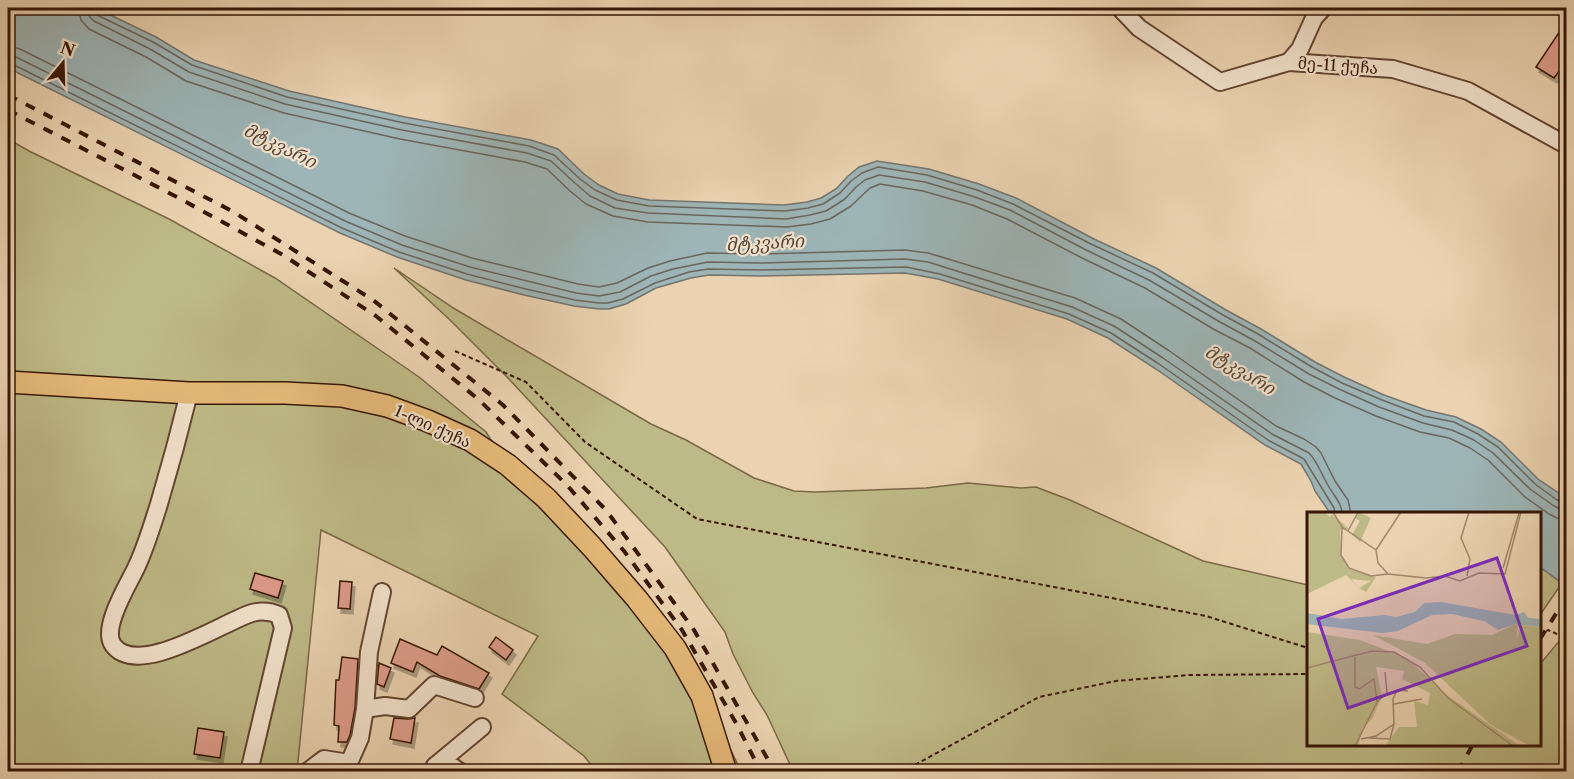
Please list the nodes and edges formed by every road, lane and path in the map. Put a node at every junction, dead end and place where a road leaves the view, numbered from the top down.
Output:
1 (1120, 8) edge
2 (1323, 8) edge
3 (1289, 62) junction
4 (1566, 145) edge
5 (455, 351) dead end
6 (8, 382) edge
7 (189, 393) junction
8 (382, 592) dead end
9 (1541, 634) edge
10 (1566, 638) edge
11 (1307, 648) edge
12 (1307, 674) edge
13 (475, 698) dead end
14 (365, 709) junction
15 (482, 727) dead end
16 (355, 767) edge
17 (434, 769) edge
18 (249, 771) edge
19 (307, 771) edge
20 (460, 771) edge
21 (726, 771) edge
22 (902, 771) edge

1 - 3 street, მე-11 ქუჩა
2 - 3 street
3 - 4 street, მე-11 ქუჩა
5 - 11 path
6 - 7 main road, 1-ლი ქუჩა
7 - 18 street
7 - 21 main road, 1-ლი ქუჩა
8 - 14 street
9 - 10 path
12 - 22 path
13 - 14 street
14 - 16 street
15 - 17 street
16 - 19 street
17 - 20 street

